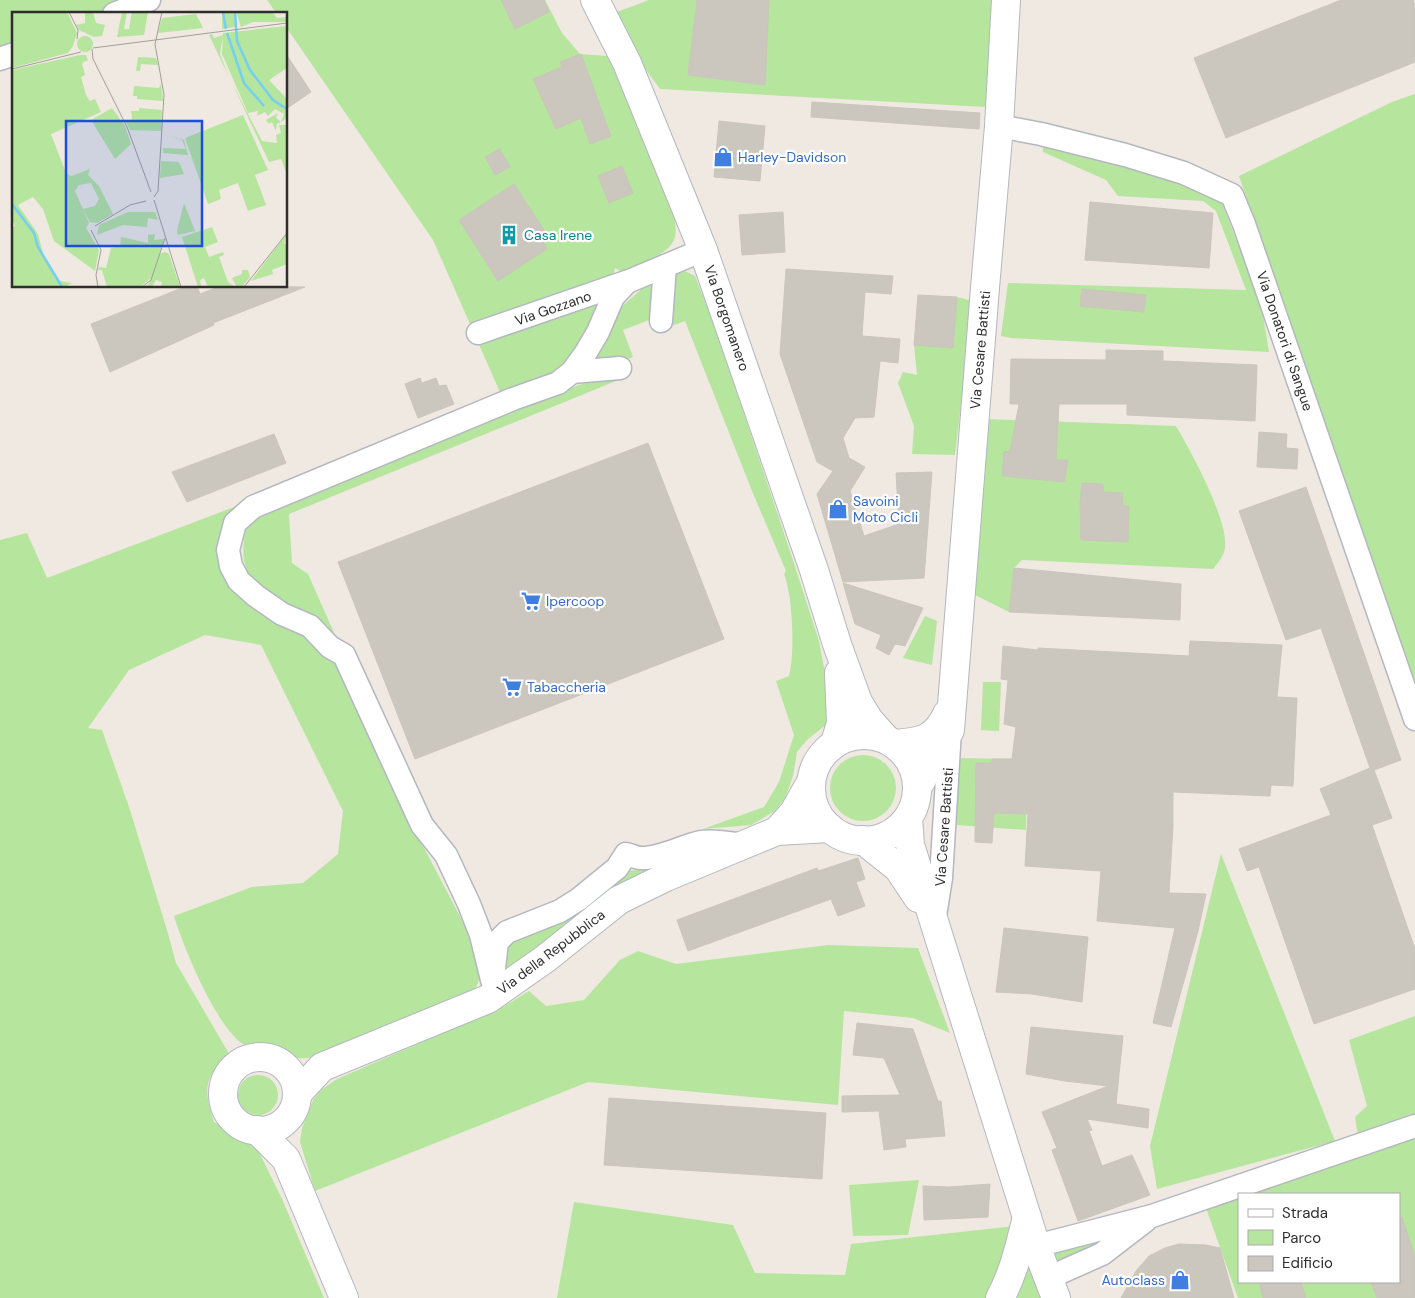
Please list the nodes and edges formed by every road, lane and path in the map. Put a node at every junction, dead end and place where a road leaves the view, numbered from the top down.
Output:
1 (149, 0) edge
2 (595, 0) edge
3 (1006, 0) edge
4 (119, 12) edge
5 (12, 55) edge
6 (0, 59) edge
7 (1000, 126) junction
8 (703, 250) junction
9 (665, 266) junction
10 (627, 282) junction
11 (661, 321) dead end
12 (478, 333) dead end
13 (620, 368) dead end
14 (572, 372) junction
15 (837, 644) junction
16 (952, 701) junction
17 (1415, 719) edge
18 (950, 730) junction
19 (890, 742) junction
20 (836, 743) junction
21 (811, 782) junction
22 (917, 788) junction
23 (908, 818) junction
24 (830, 828) junction
25 (777, 832) junction
26 (863, 840) junction
27 (743, 846) junction
28 (934, 923) junction
29 (490, 990) junction
30 (281, 1063) junction
31 (322, 1067) junction
32 (292, 1105) junction
33 (1415, 1126) edge
34 (257, 1130) junction
35 (286, 1159) junction
36 (1027, 1216) junction
37 (1152, 1216) junction
38 (1036, 1246) junction
39 (1052, 1288) edge
40 (344, 1298) edge
41 (1000, 1298) edge

1 - 4 street
2 - 8 street, Via Borgomanero
3 - 7 street, Via Cesare Battisti
5 - 6 street
7 - 16 street, Via Cesare Battisti
7 - 17 street, Via Donatori di Sangue
8 - 9 street, Via Gozzano
8 - 15 street, Via Borgomanero
9 - 10 street, Via Gozzano
9 - 11 street
10 - 12 street, Via Gozzano
10 - 14 street, Via Gozzano
13 - 14 street
14 - 29 street
15 - 19 street, Via Borgomanero
15 - 20 street, Via Borgomanero
16 - 18 street, Via Cesare Battisti
16 - 19 street, Via Cesare Battisti
18 - 22 street, Via Cesare Battisti
18 - 28 street, Via Cesare Battisti
19 - 20 street
19 - 22 street
20 - 21 street
21 - 24 street
21 - 25 street, Via della Repubblica
22 - 23 street
23 - 26 street
23 - 28 street
24 - 25 street, Via della Repubblica
24 - 26 street
25 - 27 street, Via della Repubblica
26 - 28 street
27 - 29 street, Via della Repubblica
27 - 29 street
28 - 36 street
29 - 31 street, Via della Repubblica
30 - 31 street, Via della Repubblica
30 - 32 street, Via della Repubblica
30 - 34 street, Via della Repubblica
31 - 32 street, Via della Repubblica
32 - 34 street, Via della Repubblica
32 - 35 street, Via della Repubblica
33 - 37 street
34 - 35 street, Via della Repubblica
35 - 40 street, Via della Repubblica
36 - 38 street
36 - 41 street
37 - 38 street
37 - 39 street
38 - 39 street

